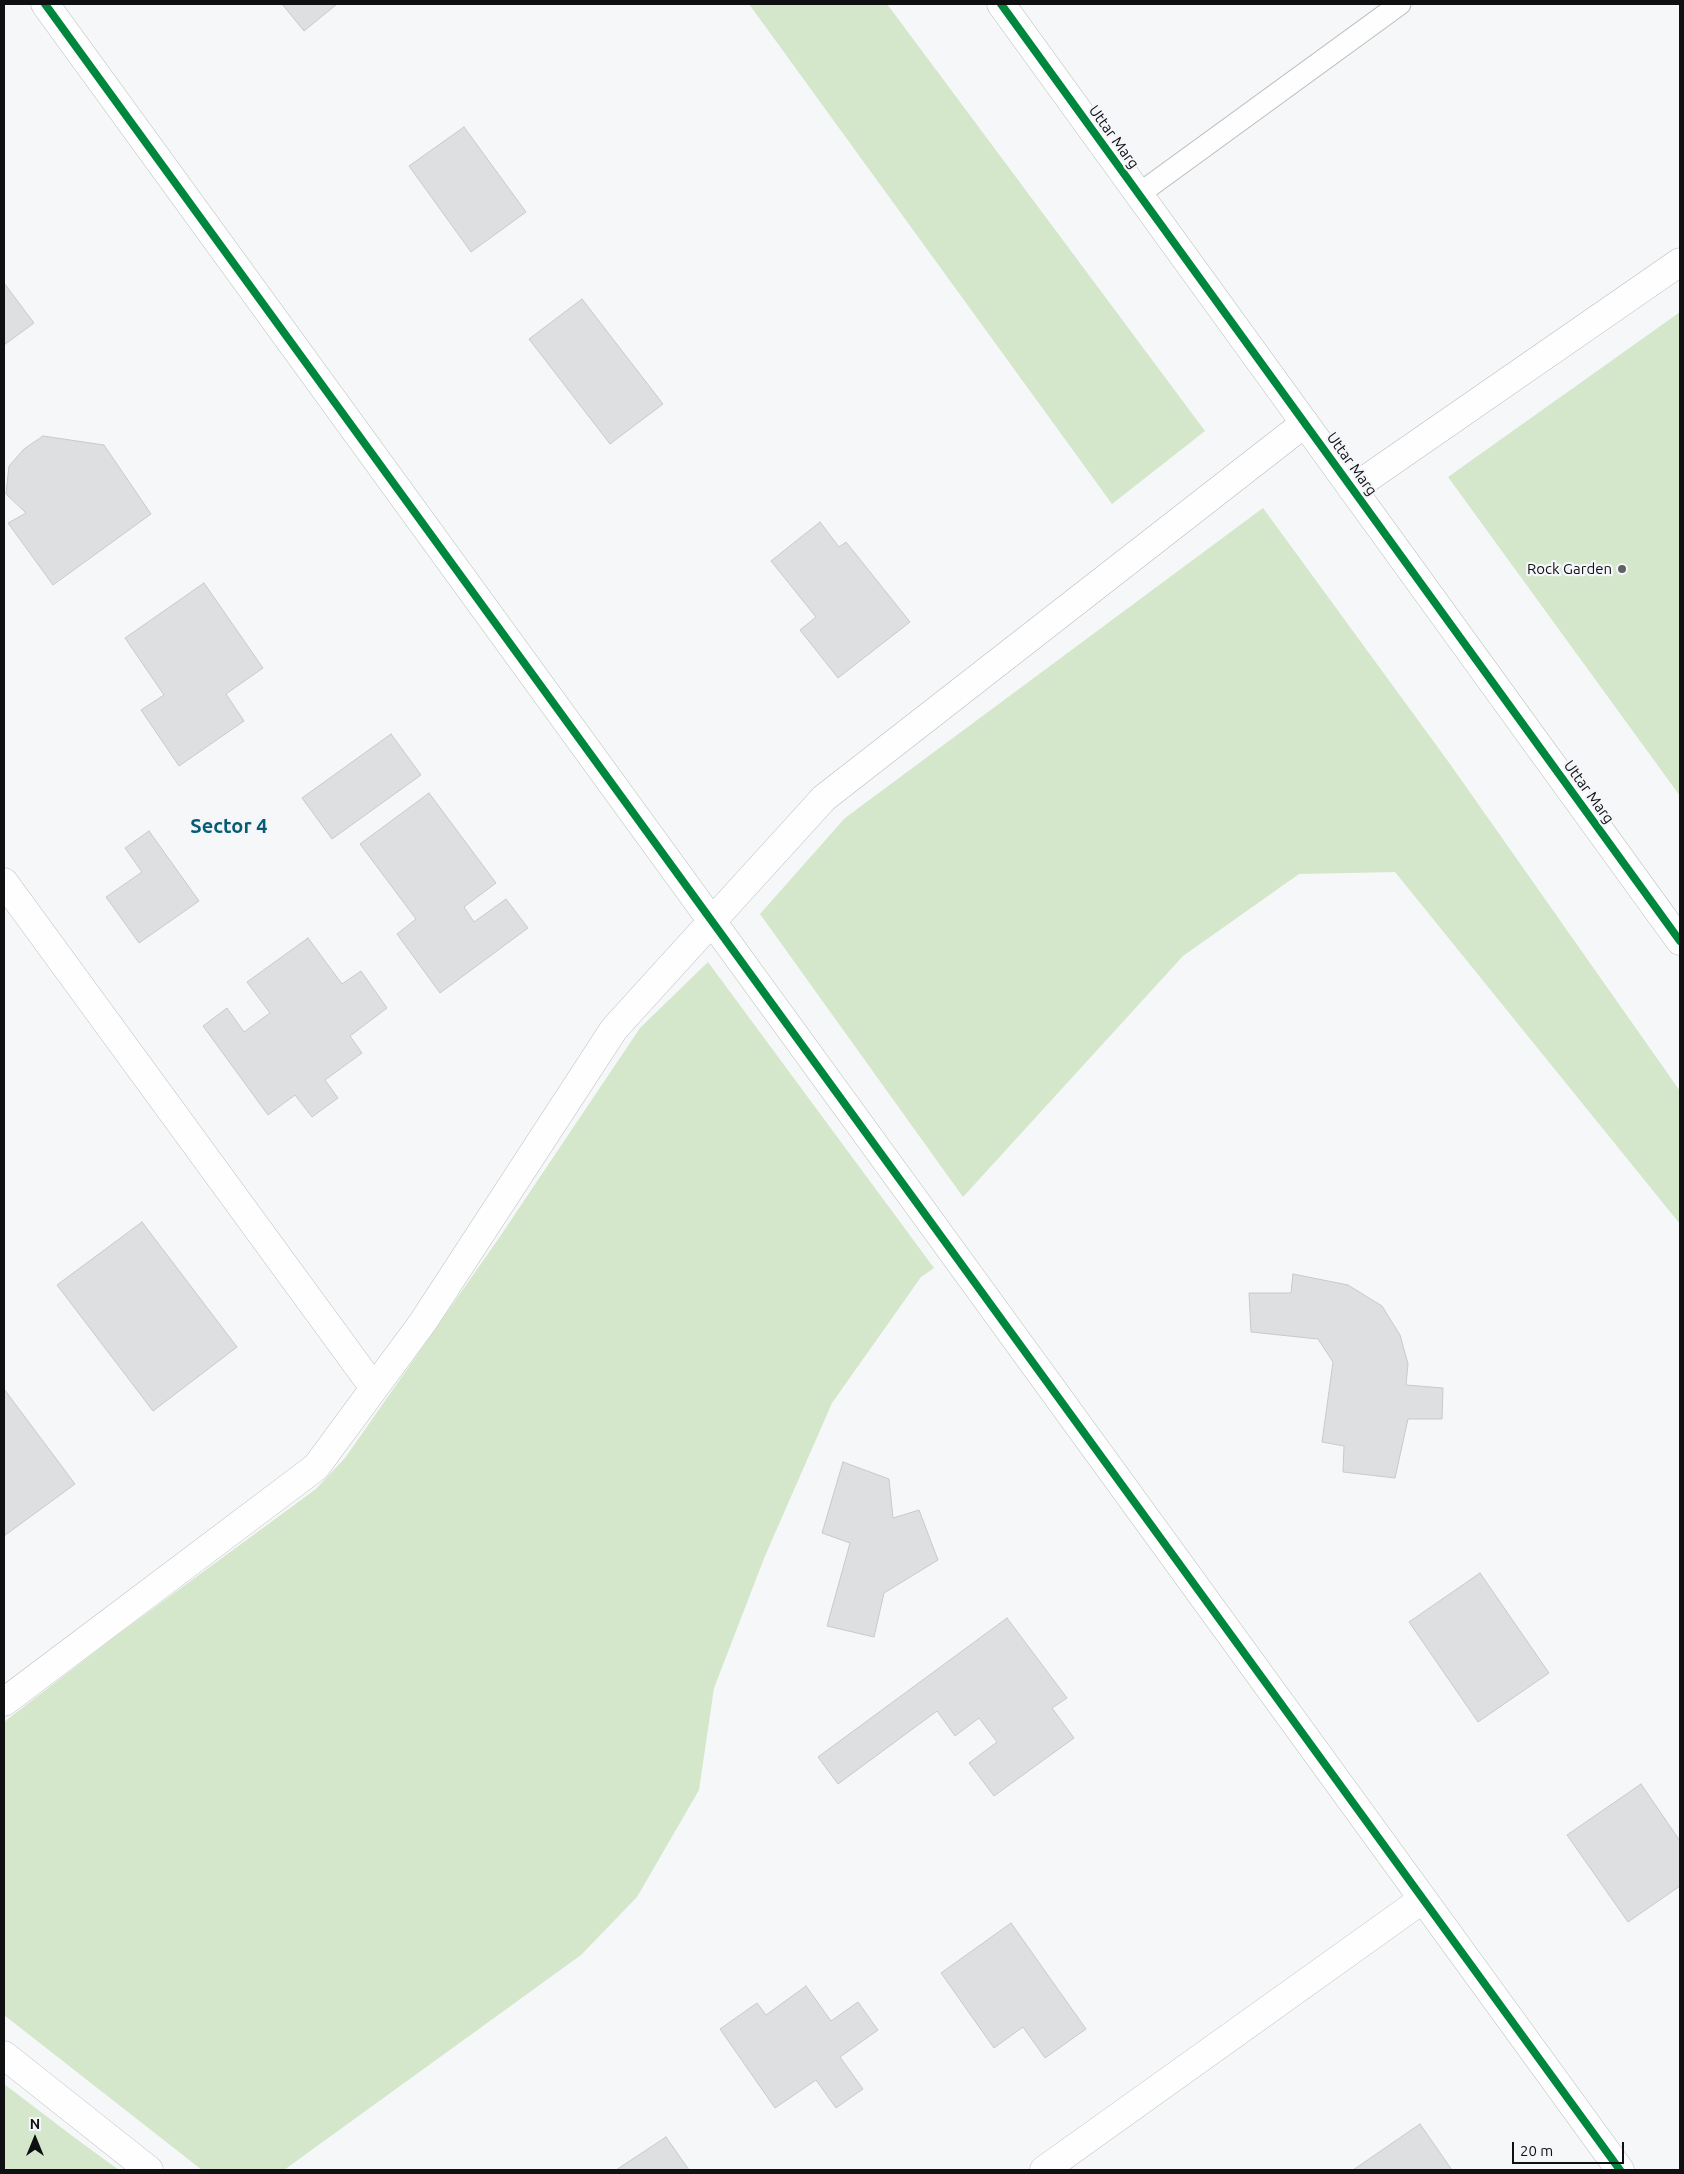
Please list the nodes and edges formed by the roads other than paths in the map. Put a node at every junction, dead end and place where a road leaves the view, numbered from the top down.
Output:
1 (45, 4) edge
2 (1001, 4) edge
3 (1400, 4) edge
4 (1139, 194) junction
5 (1680, 262) edge
6 (1305, 423) junction
7 (1352, 489) junction
8 (4, 882) edge
9 (711, 921) junction
10 (1680, 941) edge
11 (374, 1388) junction
12 (4, 1702) edge
13 (1423, 1899) junction
14 (4, 2055) edge
15 (149, 2170) edge
16 (1044, 2170) edge
17 (1620, 2170) edge

1 - 9 street
2 - 4 street, Uttar Marg
3 - 4 lane
4 - 6 street, Uttar Marg
5 - 7 street
6 - 7 street, Uttar Marg
6 - 9 street
7 - 10 street, Uttar Marg
8 - 11 street
9 - 11 street
9 - 13 street
11 - 12 street
13 - 16 street
13 - 17 street
14 - 15 street

